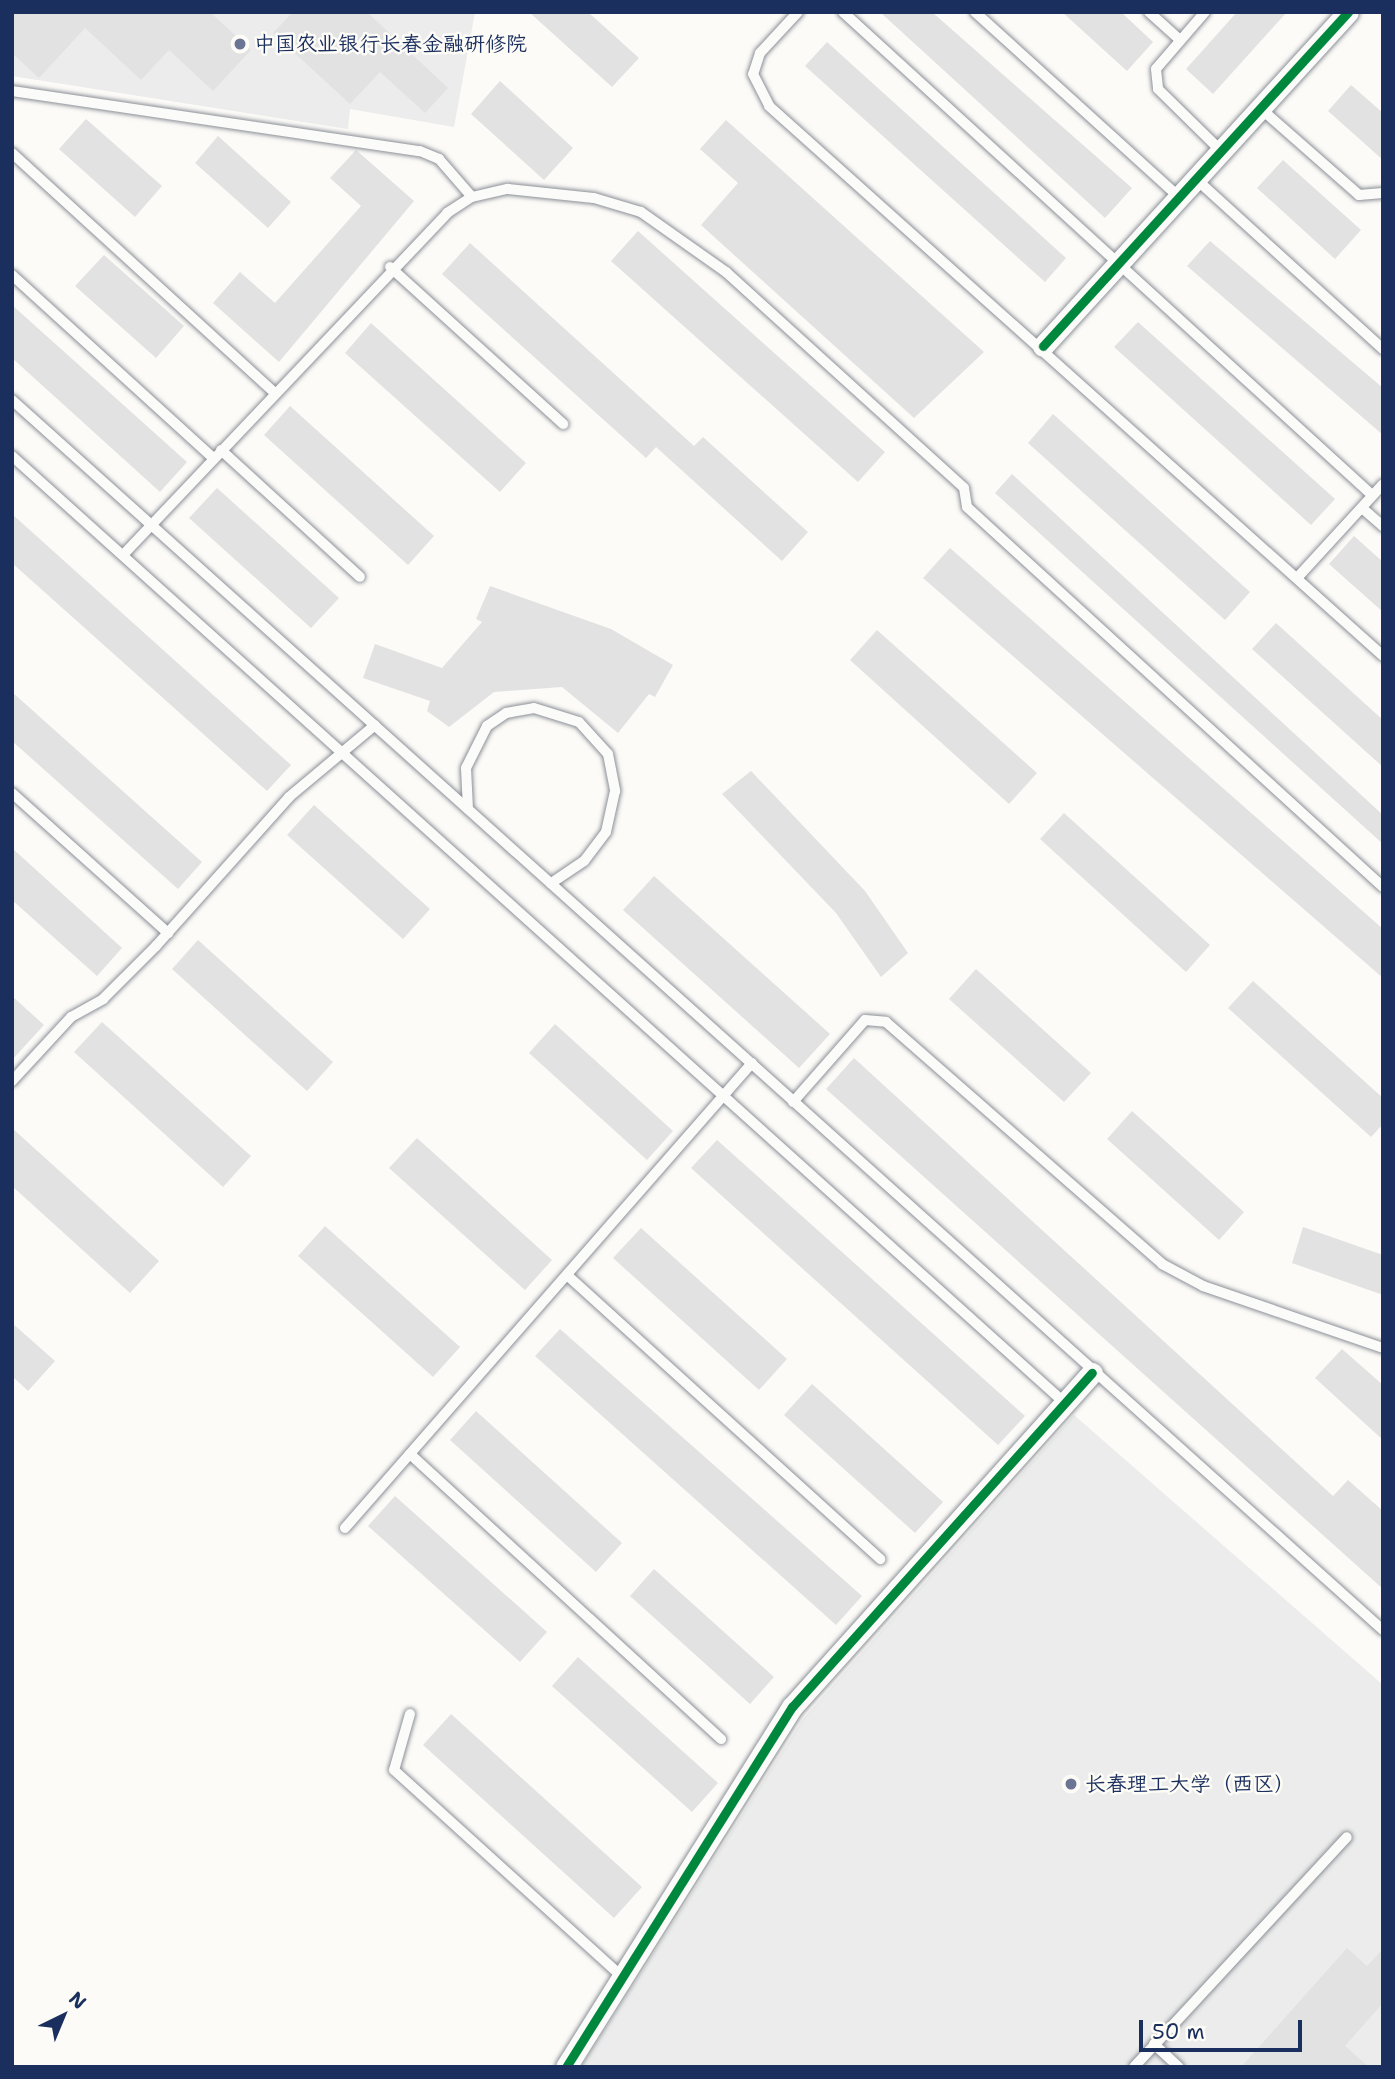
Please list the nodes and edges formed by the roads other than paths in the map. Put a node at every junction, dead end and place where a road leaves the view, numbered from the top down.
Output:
1 (798, 12) edge
2 (843, 12) edge
3 (975, 12) edge
4 (1149, 12) edge
5 (1205, 12) edge
6 (1348, 12) edge
7 (1180, 40) junction
8 (12, 92) edge
9 (1260, 108) junction
10 (1221, 151) junction
11 (12, 153) edge
12 (1196, 179) junction
13 (1383, 193) edge
14 (472, 197) junction
15 (1179, 197) junction
16 (1118, 263) junction
17 (390, 267) junction
18 (12, 275) edge
19 (1042, 346) junction
20 (1383, 349) edge
21 (274, 392) junction
22 (12, 400) edge
23 (563, 424) dead end
24 (217, 454) junction
25 (12, 456) edge
26 (1383, 484) edge
27 (1372, 495) junction
28 (1362, 508) junction
29 (151, 525) junction
30 (1383, 526) edge
31 (123, 555) junction
32 (360, 576) dead end
33 (1297, 578) junction
34 (1383, 656) edge
35 (374, 725) junction
36 (342, 750) junction
37 (12, 793) edge
38 (468, 809) junction
39 (551, 883) junction
40 (1383, 887) edge
41 (168, 933) junction
42 (752, 1063) junction
43 (12, 1081) edge
44 (724, 1095) junction
45 (793, 1102) junction
46 (567, 1275) junction
47 (1383, 1348) edge
48 (1092, 1373) junction
49 (1065, 1403) junction
50 (410, 1454) junction
51 (345, 1528) dead end
52 (880, 1559) dead end
53 (1383, 1630) edge
54 (410, 1714) dead end
55 (721, 1739) dead end
56 (1346, 1837) dead end
57 (621, 1976) junction
58 (1154, 2044) junction
59 (566, 2067) edge
60 (1134, 2067) edge
61 (1179, 2067) edge

1 - 19 lane
2 - 16 lane
3 - 15 lane
4 - 7 lane
5 - 7 lane
6 - 9 street
7 - 10 lane
8 - 14 lane
9 - 10 street
9 - 13 lane
10 - 12 street
11 - 21 lane
12 - 15 street
12 - 20 lane
14 - 17 lane
14 - 40 lane
15 - 16 street
16 - 19 street
16 - 27 lane
17 - 21 lane
17 - 23 lane
18 - 24 lane
19 - 33 lane
21 - 24 lane
22 - 29 lane
24 - 29 lane
24 - 32 lane
25 - 31 lane
26 - 27 lane
27 - 28 lane
28 - 30 lane
28 - 33 lane
29 - 31 lane
29 - 35 lane
31 - 36 lane
33 - 34 lane
35 - 36 lane
35 - 38 lane
36 - 41 lane
36 - 44 lane
37 - 41 lane
38 - 39 lane
38 - 39 lane
39 - 42 lane
41 - 43 lane
42 - 44 lane
42 - 45 lane
44 - 46 lane
44 - 49 lane
45 - 47 lane
45 - 48 lane
46 - 50 lane
46 - 52 lane
48 - 49 street
48 - 53 lane
49 - 57 street
50 - 51 lane
50 - 55 lane
54 - 57 lane
56 - 58 lane
57 - 59 street
58 - 60 lane
58 - 61 lane

